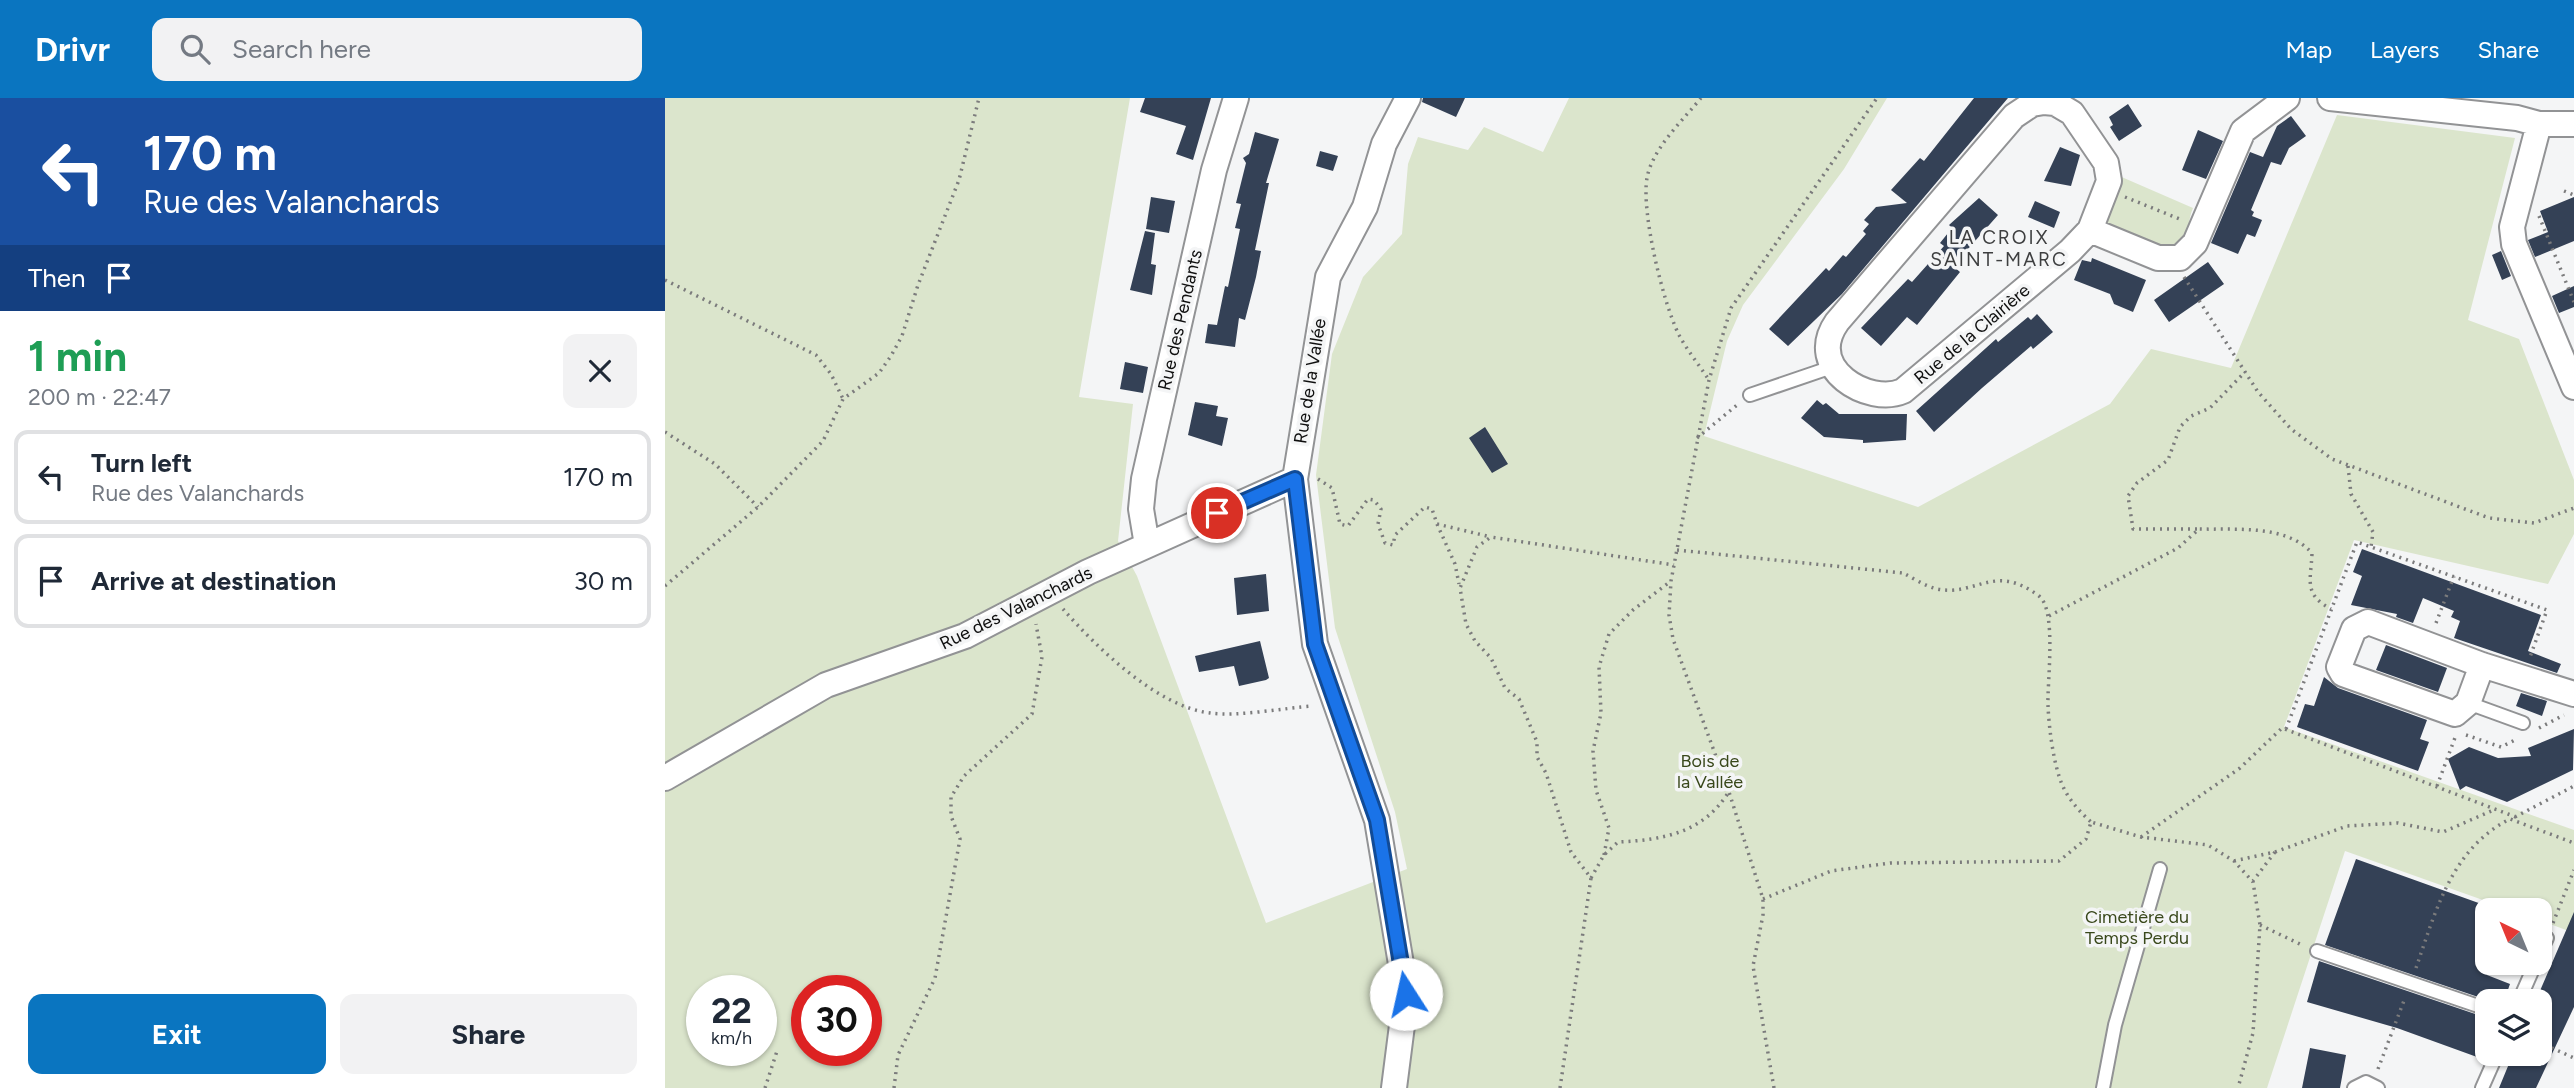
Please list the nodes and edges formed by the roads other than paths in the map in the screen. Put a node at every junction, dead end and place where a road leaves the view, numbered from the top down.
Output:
1 (1236, 98) edge
2 (1408, 98) edge
3 (2287, 98) edge
4 (2330, 98) edge
5 (2055, 101) edge
6 (2539, 124) junction
7 (2574, 124) edge
8 (2090, 229) junction
9 (1832, 368) junction
10 (2574, 387) edge
11 (1750, 395) road end
12 (1301, 477) junction
13 (1147, 545) junction
14 (2482, 664) junction
15 (2574, 694) edge
16 (2463, 708) junction
17 (2523, 723) dead end
18 (665, 778) edge
19 (2160, 869) dead end
20 (2317, 951) road end
21 (2475, 1005) edge
22 (2492, 1066) edge
23 (2375, 1086) edge
24 (1394, 1088) edge
25 (2103, 1088) edge
26 (2354, 1088) edge
27 (2482, 1088) edge

1 - 13 street, Rue des Pendants
2 - 12 street, Rue de la Vallée
3 - 8 street
4 - 6 street
5 - 8 street, Rue de la Clairière
5 - 9 street
6 - 7 street
6 - 10 street
8 - 9 street, Rue de la Clairière
9 - 11 lane
12 - 13 street, Rue des Valanchards
12 - 24 street, Rue de la Vallée
13 - 18 street, Rue des Valanchards
14 - 15 street
14 - 16 street
14 - 16 street
16 - 17 lane
19 - 25 lane
20 - 21 lane
22 - 27 lane
23 - 26 lane

